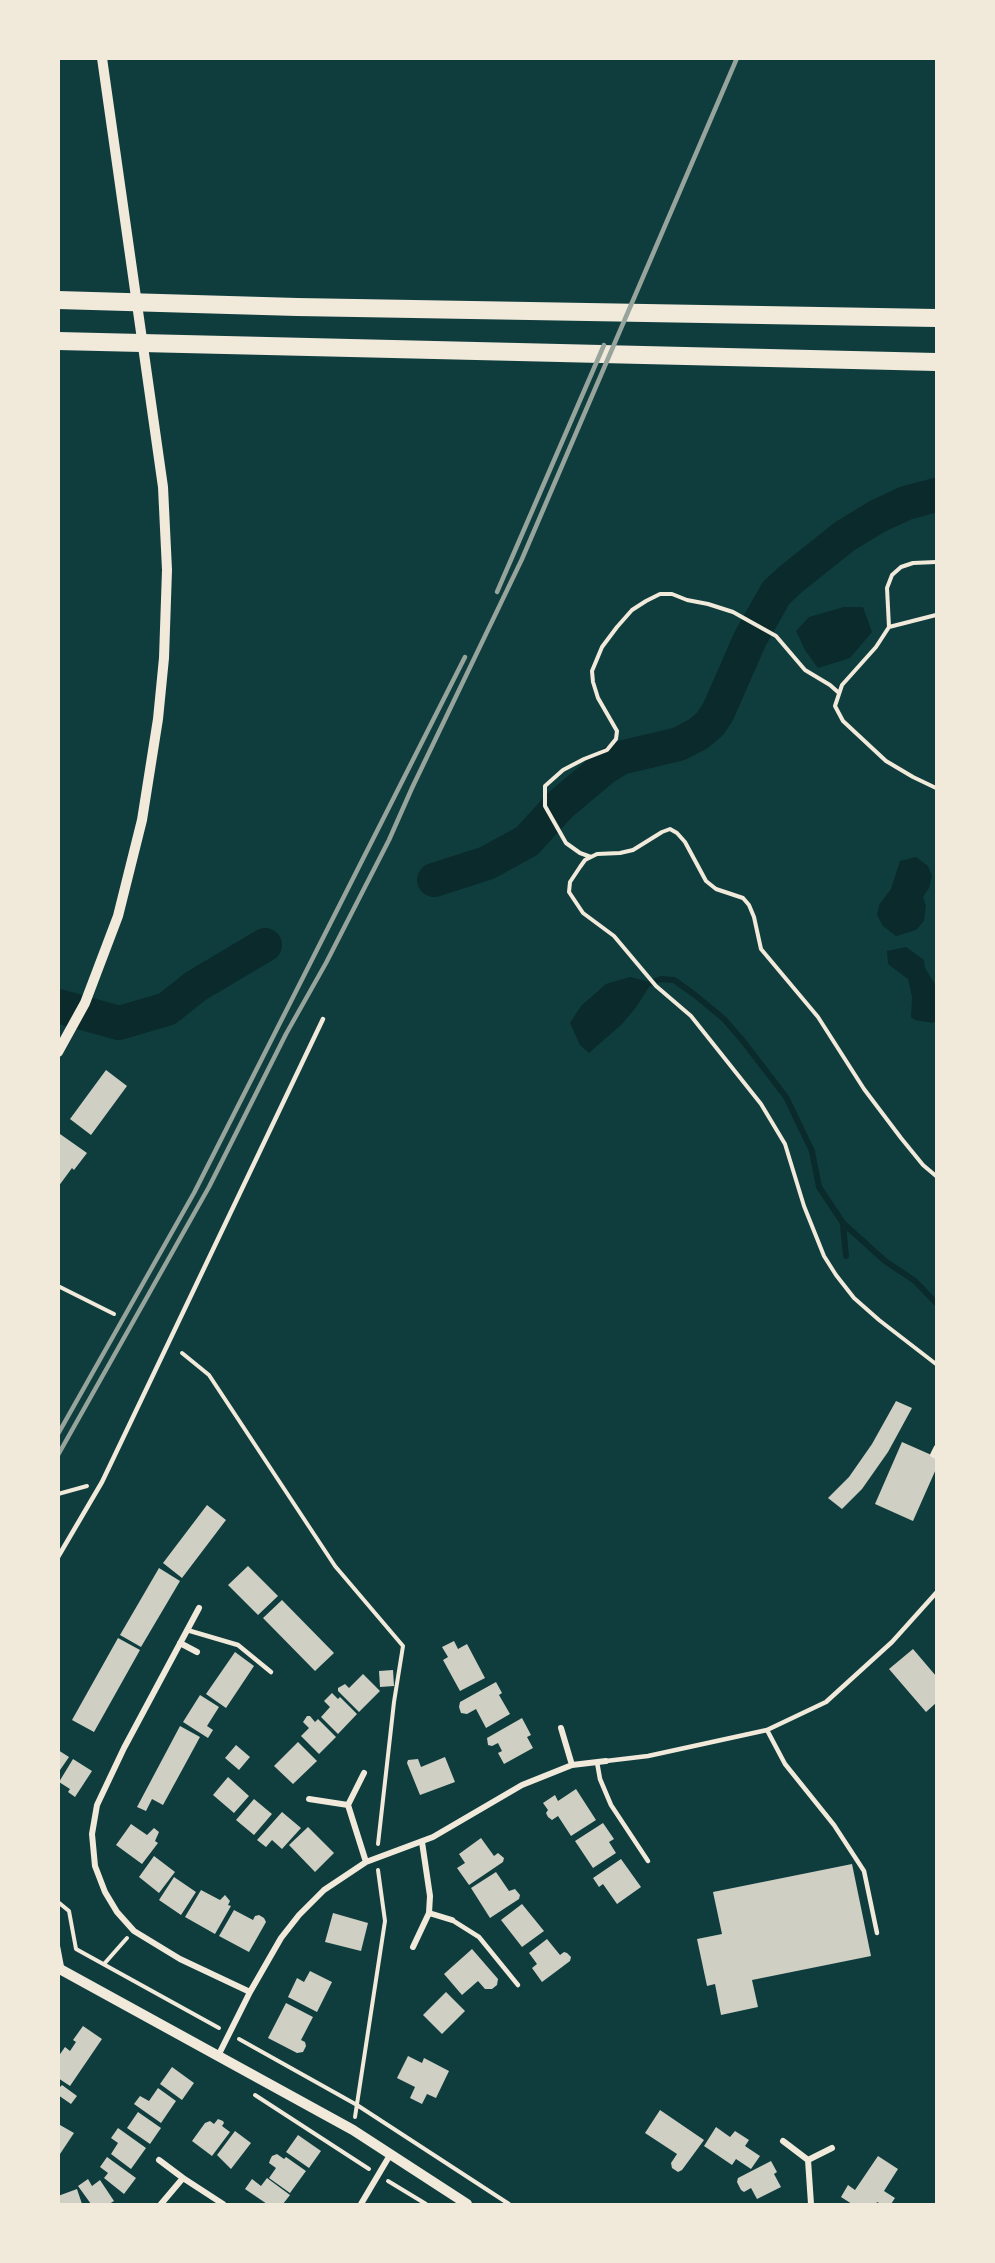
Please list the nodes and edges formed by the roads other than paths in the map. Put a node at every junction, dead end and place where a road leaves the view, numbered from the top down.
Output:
1 (102, 58) edge
2 (58, 300) edge
3 (936, 318) edge
4 (58, 341) edge
5 (936, 362) edge
6 (323, 1019) dead end
7 (58, 1052) edge
8 (58, 1557) edge
9 (936, 1593) edge
10 (199, 1608) dead end
11 (187, 1630) junction
12 (180, 1643) junction
13 (197, 1652) dead end
14 (271, 1672) dead end
15 (561, 1728) dead end
16 (766, 1730) junction
17 (606, 1761) joint
18 (597, 1762) junction
19 (572, 1765) junction
20 (364, 1773) dead end
21 (309, 1799) dead end
22 (348, 1804) junction
23 (422, 1842) junction
24 (648, 1861) dead end
25 (366, 1862) junction
26 (429, 1913) junction
27 (452, 1920) joint
28 (877, 1933) dead end
29 (58, 1947) edge
30 (413, 1947) dead end
31 (61, 1969) edge
32 (518, 1985) dead end
33 (249, 1992) junction
34 (218, 2056) junction
35 (783, 2141) dead end
36 (832, 2148) dead end
37 (390, 2155) junction
38 (159, 2160) dead end
39 (808, 2160) junction
40 (183, 2178) junction
41 (161, 2205) edge
42 (223, 2205) edge
43 (361, 2205) edge
44 (467, 2205) edge
45 (811, 2205) edge

1 - 7 street
2 - 3 highway
4 - 5 highway
6 - 8 lane
9 - 16 lane
10 - 11 street
11 - 12 street
11 - 14 lane
12 - 13 street
12 - 33 street
15 - 19 street
16 - 17 lane
16 - 28 lane
17 - 18 street
18 - 19 street
18 - 24 lane
19 - 23 street
20 - 22 street
21 - 22 street
22 - 25 street
23 - 25 street
23 - 26 street
25 - 33 street
26 - 27 street
26 - 30 street
27 - 32 lane
29 - 31 lane
31 - 34 street
33 - 34 street
34 - 37 street
35 - 39 street
36 - 39 street
37 - 43 street
37 - 44 street
38 - 40 street
39 - 45 street
40 - 41 street
40 - 42 street

